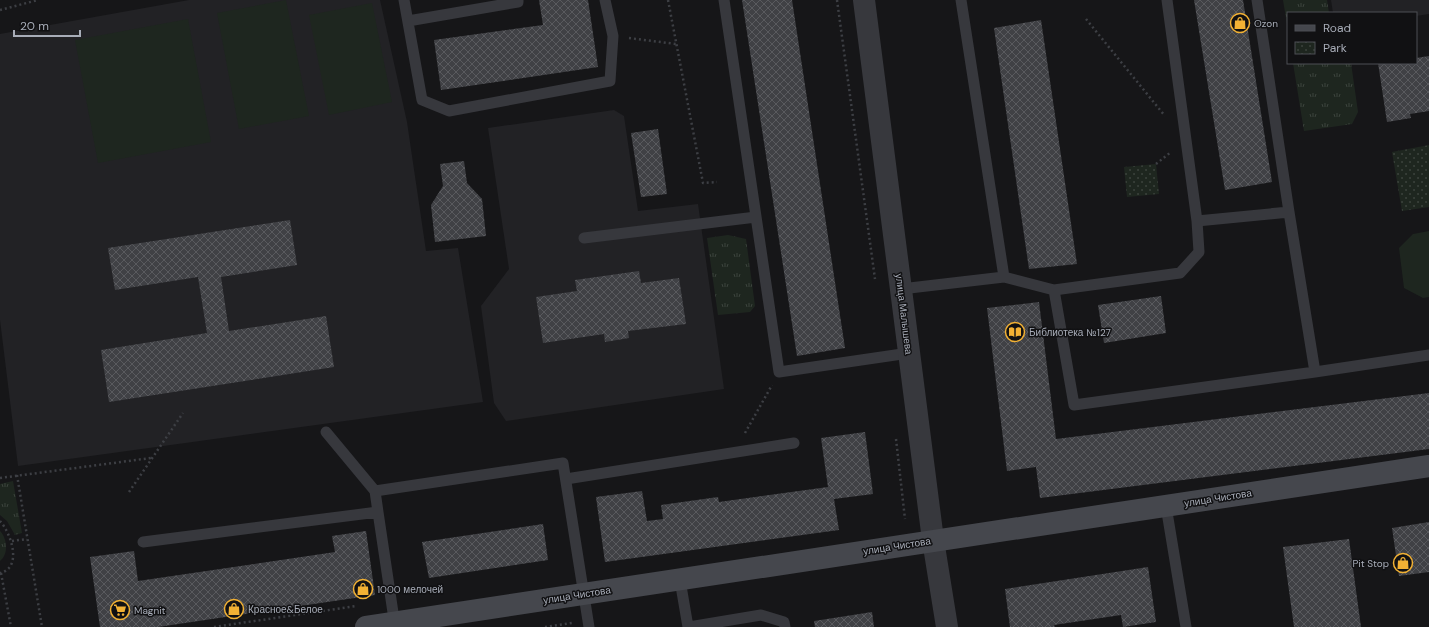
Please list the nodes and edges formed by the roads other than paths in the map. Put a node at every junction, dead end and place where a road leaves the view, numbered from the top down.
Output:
1 (404, 0) edge
2 (518, 0) edge
3 (605, 0) edge
4 (724, 0) edge
5 (864, 0) edge
6 (961, 0) edge
7 (1167, 0) edge
8 (1257, 0) edge
9 (408, 21) junction
10 (1289, 212) junction
11 (756, 217) junction
12 (1197, 221) junction
13 (584, 238) dead end
14 (1004, 277) junction
15 (901, 289) junction
16 (1054, 290) junction
17 (910, 353) junction
18 (1429, 355) edge
19 (1315, 372) junction
20 (326, 432) dead end
21 (794, 443) dead end
22 (1429, 466) edge
23 (566, 479) junction
24 (375, 491) junction
25 (1166, 506) junction
26 (378, 512) junction
27 (934, 540) junction
28 (143, 542) dead end
29 (680, 580) junction
30 (585, 594) junction
31 (589, 624) edge
32 (395, 625) edge
33 (366, 627) edge
34 (688, 627) edge
35 (785, 627) edge
36 (947, 627) edge
37 (1186, 627) edge

1 - 9 lane
2 - 9 lane
3 - 9 lane
4 - 11 lane
5 - 15 street, улица Малышева
6 - 14 lane
7 - 12 lane
8 - 10 lane
10 - 12 lane
10 - 19 lane
11 - 13 lane
11 - 17 lane
12 - 16 lane
14 - 15 lane
14 - 16 lane
15 - 17 street, улица Малышева
16 - 19 lane
17 - 27 street, улица Малышева
18 - 19 lane
20 - 24 lane
21 - 23 lane
22 - 25 street, улица Чистова
23 - 24 lane
23 - 30 lane
24 - 26 lane
25 - 27 street, улица Чистова
25 - 37 lane
26 - 28 lane
26 - 32 lane
27 - 29 street, улица Чистова
27 - 36 street, улица Малышева
29 - 30 street, улица Чистова
29 - 34 lane
30 - 31 lane
30 - 32 street, улица Чистова
32 - 33 street, улица Чистова
34 - 35 lane

